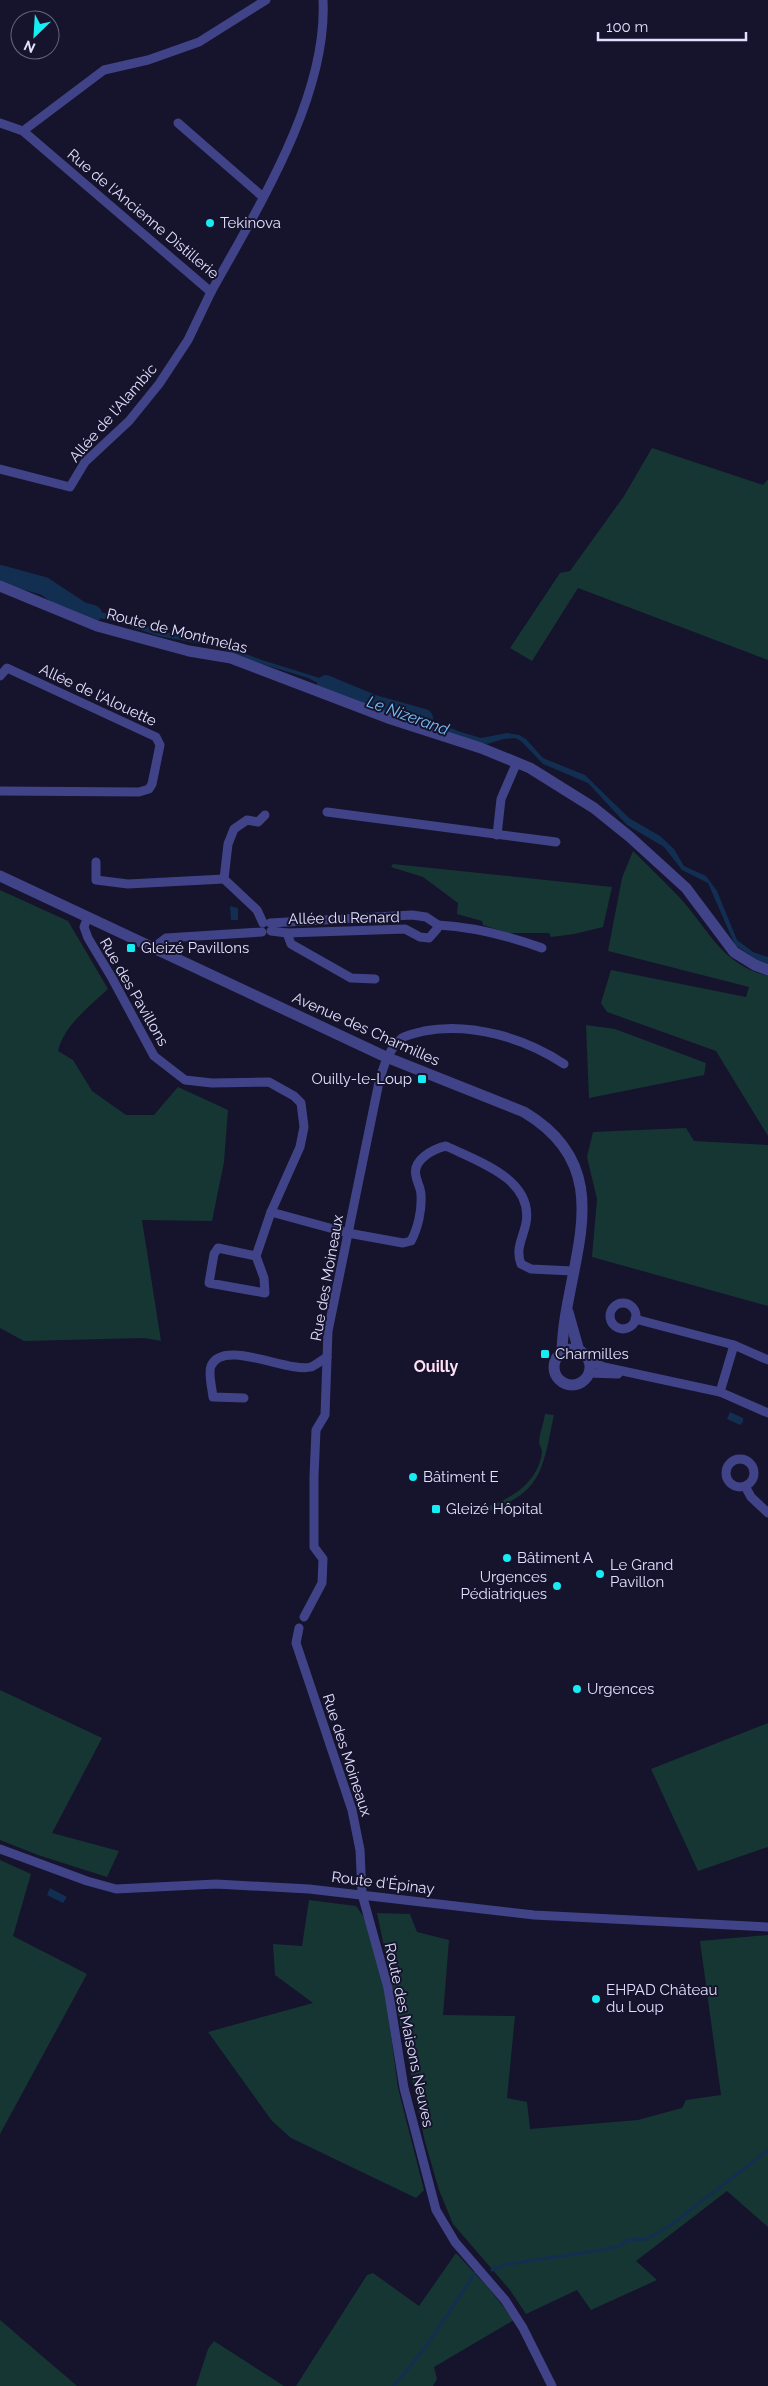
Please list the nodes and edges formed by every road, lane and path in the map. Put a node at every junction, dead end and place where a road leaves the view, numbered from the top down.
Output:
1 (266, 0) edge
2 (323, 0) edge
3 (256, 2) edge
4 (178, 122) dead end
5 (0, 123) edge
6 (23, 131) junction
7 (263, 197) junction
8 (211, 292) junction
9 (0, 469) edge
10 (0, 586) edge
11 (0, 676) edge
12 (517, 762) junction
13 (0, 791) edge
14 (327, 812) dead end
15 (264, 815) dead end
16 (497, 834) junction
17 (556, 842) dead end
18 (96, 862) dead end
19 (2, 876) edge
20 (224, 879) junction
21 (87, 919) junction
22 (438, 924) junction
23 (267, 927) junction
24 (287, 933) junction
25 (153, 948) junction
26 (542, 948) dead end
27 (768, 970) edge
28 (375, 979) dead end
29 (386, 1057) junction
30 (564, 1064) dead end
31 (271, 1212) junction
32 (348, 1233) junction
33 (256, 1256) junction
34 (573, 1271) junction
35 (566, 1301) junction
36 (635, 1319) dead end
37 (734, 1344) junction
38 (579, 1351) junction
39 (562, 1352) junction
40 (327, 1356) junction
41 (768, 1360) edge
42 (589, 1361) junction
43 (589, 1373) junction
44 (636, 1374) junction
45 (720, 1392) junction
46 (244, 1398) dead end
47 (768, 1413) edge
48 (745, 1486) dead end
49 (768, 1513) edge
50 (304, 1617) dead end
51 (299, 1628) dead end
52 (0, 1849) edge
53 (362, 1894) junction
54 (768, 1927) edge
55 (552, 2386) edge

1 - 3 street
2 - 7 street, Rue de l'Ancienne Distillerie
3 - 6 street
4 - 7 street
5 - 6 street
6 - 8 street, Rue de l'Ancienne Distillerie
7 - 8 street, Rue de l'Ancienne Distillerie
8 - 9 street, Allée de l'Alambic
10 - 12 street, Route de Montmelas
11 - 13 street, Allée de l'Alouette
12 - 16 street
12 - 27 street, Route de Montmelas
14 - 16 street
15 - 20 street
16 - 17 street
18 - 20 street
19 - 21 street, Avenue des Charmilles
20 - 23 street
21 - 25 street, Avenue des Charmilles
21 - 31 street, Rue des Pavillons
22 - 23 street, Allée du Renard
22 - 24 street, Allée du Renard
22 - 26 street, Allée du Renard
23 - 24 street, Allée du Renard
23 - 25 street, Allée du Renard
24 - 28 street
25 - 29 street, Avenue des Charmilles
29 - 30 street
29 - 32 street, Rue des Moineaux
29 - 34 street, Avenue des Charmilles
31 - 32 street
31 - 33 street, Rue des Pavillons
32 - 34 street
32 - 40 street, Rue des Moineaux
33 - 33 street
34 - 35 street, Avenue des Charmilles
35 - 38 street, Avenue des Charmilles
35 - 39 street, Avenue des Charmilles
36 - 37 street
37 - 41 street
37 - 45 street
38 - 39 street
38 - 42 street
39 - 43 street
40 - 46 street
40 - 50 street, Rue des Moineaux
42 - 43 street
42 - 44 street
43 - 44 street
44 - 45 street
45 - 47 street
48 - 49 street
51 - 53 street, Rue des Moineaux
52 - 53 street, Route d'Épinay
53 - 54 street, Route d'Épinay
53 - 55 street, Route des Maisons Neuves

